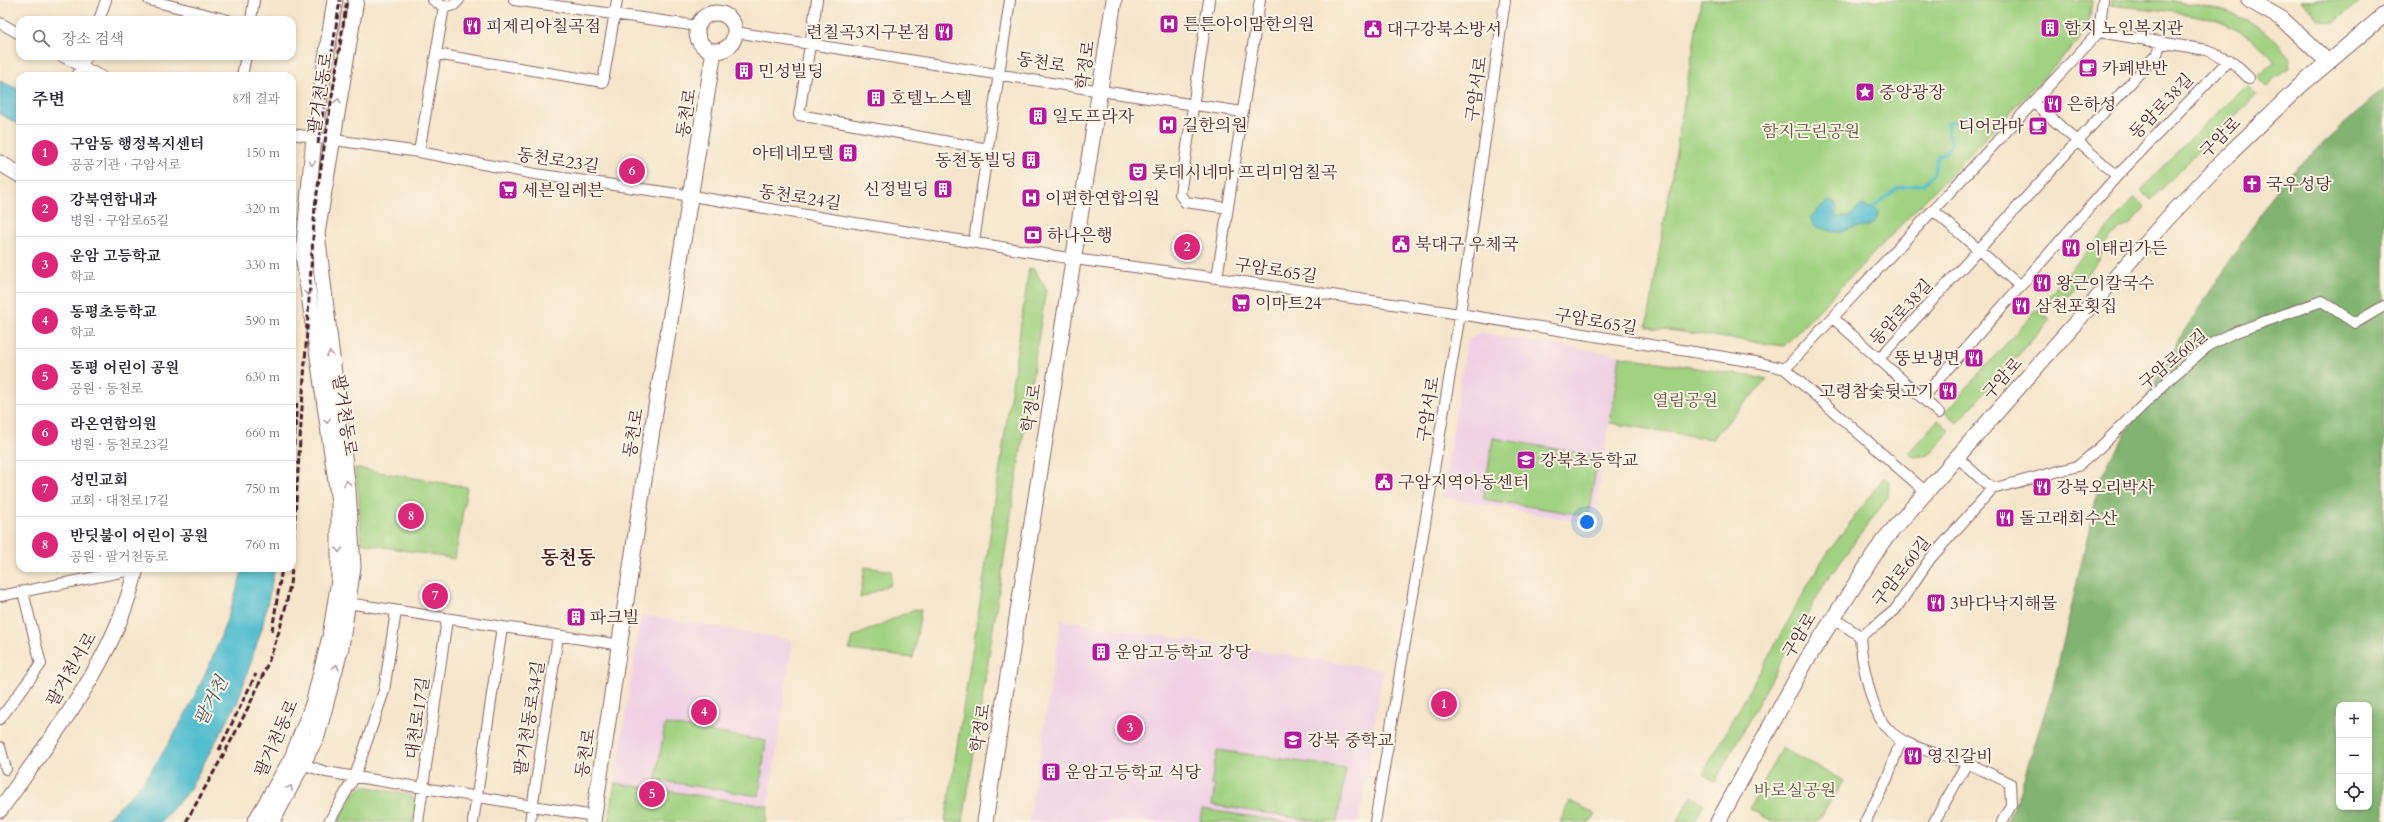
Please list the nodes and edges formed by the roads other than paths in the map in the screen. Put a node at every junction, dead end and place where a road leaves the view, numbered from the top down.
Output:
1 (106, 0) edge
2 (149, 0) edge
3 (254, 0) edge
4 (335, 0) edge
5 (356, 0) edge
6 (433, 0) edge
7 (459, 0) edge
8 (514, 0) edge
9 (617, 0) edge
10 (817, 0) edge
11 (1010, 0) edge
12 (1114, 0) edge
13 (1209, 0) edge
14 (1260, 0) edge
15 (1505, 0) edge
16 (2104, 0) edge
17 (2249, 0) edge
18 (444, 7) junction
19 (721, 7) edge
20 (614, 15) junction
21 (2384, 15) edge
22 (100, 16) edge
23 (212, 16) edge
24 (252, 16) edge
25 (0, 23) edge
26 (698, 26) junction
27 (16, 32) edge
28 (735, 32) junction
29 (2098, 32) junction
30 (2161, 42) junction
31 (810, 44) junction
32 (714, 50) junction
33 (436, 54) junction
34 (66, 60) edge
35 (85, 60) edge
36 (245, 60) edge
37 (2229, 60) junction
38 (2328, 62) junction
39 (79, 72) edge
40 (243, 72) edge
41 (1000, 75) junction
42 (2249, 78) dead end
43 (1100, 91) junction
44 (2034, 103) junction
45 (1192, 104) junction
46 (1243, 112) junction
47 (296, 135) edge
48 (314, 137) junction
49 (332, 140) junction
50 (2078, 142) junction
51 (988, 149) junction
52 (420, 152) junction
53 (0, 162) edge
54 (16, 170) edge
55 (2117, 176) junction
56 (692, 196) junction
57 (1228, 208) junction
58 (1933, 210) junction
59 (974, 241) junction
60 (1979, 250) junction
61 (1074, 259) junction
62 (1217, 278) junction
63 (2020, 286) junction
64 (2384, 306) edge
65 (1460, 314) junction
66 (1833, 318) junction
67 (1878, 360) junction
68 (1785, 369) junction
69 (1922, 398) junction
70 (1939, 413) dead end
71 (1956, 458) junction
72 (1992, 489) junction
73 (1926, 492) junction
74 (121, 572) edge
75 (135, 572) edge
76 (23, 592) junction
77 (0, 596) edge
78 (347, 603) junction
79 (396, 611) junction
80 (1832, 617) junction
81 (447, 619) junction
82 (502, 627) junction
83 (558, 636) junction
84 (1860, 636) junction
85 (620, 645) junction
86 (0, 720) edge
87 (1901, 740) junction
88 (0, 748) edge
89 (302, 764) junction
90 (1967, 764) junction
91 (3, 771) edge
92 (355, 776) junction
93 (21, 780) junction
94 (424, 787) junction
95 (477, 796) junction
96 (532, 805) junction
97 (0, 810) edge
98 (594, 819) edge
99 (255, 822) edge
100 (272, 822) edge
101 (329, 822) edge
102 (418, 822) edge
103 (473, 822) edge
104 (530, 822) edge
105 (985, 822) edge
106 (1376, 822) edge
107 (1718, 822) edge
108 (1866, 822) edge
109 (1934, 822) edge
110 (2002, 822) edge

1 - 22 street
2 - 23 street
3 - 24 street
4 - 48 main road, 팔거천동로
49 -> 5 main road, 팔거천동로
6 - 18 street
7 - 18 street
8 - 20 street
9 - 20 street
10 - 31 street
11 - 41 street, 동천로
12 - 43 main road, 학정로
13 - 45 street
14 - 46 street, 구암로65길
15 - 65 street, 구암서로
16 - 29 street
17 - 38 main road
18 - 33 street
19 - 26 main road
19 - 28 main road
20 - 26 street
20 - 33 street
21 - 38 main road, 구암로
25 - 27 street
26 - 32 main road
28 - 31 street, 동천로
28 - 32 main road
29 - 30 street, 동암로38길
29 - 44 street
30 - 37 street, 동암로38길
30 - 50 street, 동암로38길
31 - 41 street, 동천로
31 - 51 street
32 - 56 main road, 동천로
33 - 52 street
34 - 39 street
35 - 39 street
36 - 40 street
37 - 42 street, 동암로38길
37 - 55 street, 동암로38길
38 - 71 main road, 구암로
41 - 43 street, 동천로
41 - 51 street
43 - 45 street, 동천로
43 - 61 main road, 학정로
44 - 50 street
44 - 58 street
45 - 46 street, 동천로
45 - 57 street
46 - 57 street, 구암로65길
47 - 48 street, 동천로23길
48 - 49 street, 동천로23길
48 -> 99 main road, 팔거천동로
49 - 52 street, 동천로23길
78 -> 49 main road, 팔거천동로
50 - 55 street
50 - 60 street, 동암로38길
51 - 59 street
52 - 56 street, 동천로23길
53 - 54 main road
55 - 63 street, 동암로38길
56 - 59 street, 동천로24길
56 - 85 main road, 동천로
57 - 62 street, 구암로65길
58 - 60 street
58 - 66 street
59 - 61 street, 동천로24길
60 - 63 street
60 - 67 street, 동암로38길
61 - 62 street, 구암로65길
61 - 105 main road, 학정로
62 - 65 street, 구암로65길
63 - 69 street, 동암로38길
64 - 72 street, 구암로60길
65 - 68 street, 구암로65길
65 - 106 street, 구암서로
66 - 67 street, 동암로38길
66 - 68 street
67 - 69 street, 동암로38길
68 - 73 street, 구암로65길
69 - 70 street, 동암로38길
71 - 72 street
71 - 73 main road, 구암로
72 - 84 street, 구암로60길
73 - 80 main road, 구암로
74 - 76 street
75 - 93 main road, 팔거천서로
76 - 77 street
76 - 86 street
78 - 79 street
89 -> 78 main road, 팔거천동로
79 - 81 street
79 - 92 street
80 - 84 street
80 - 107 main road, 구암로
81 - 82 street
81 - 94 street, 대천로17길
82 - 83 street
82 - 95 street
83 - 85 street
83 - 96 street, 팔거천동로34길
84 - 87 street
85 - 98 main road, 동천로
87 - 90 street
87 - 108 street
88 - 91 street
89 - 92 street
100 -> 89 main road, 팔거천동로
90 - 109 street
90 - 110 street
91 - 93 street
92 - 94 street
92 - 101 street
93 - 97 main road, 팔거천서로
94 - 95 street
94 - 102 street, 대천로17길
95 - 96 street
95 - 103 street
96 - 98 street
96 - 104 street, 팔거천동로34길

